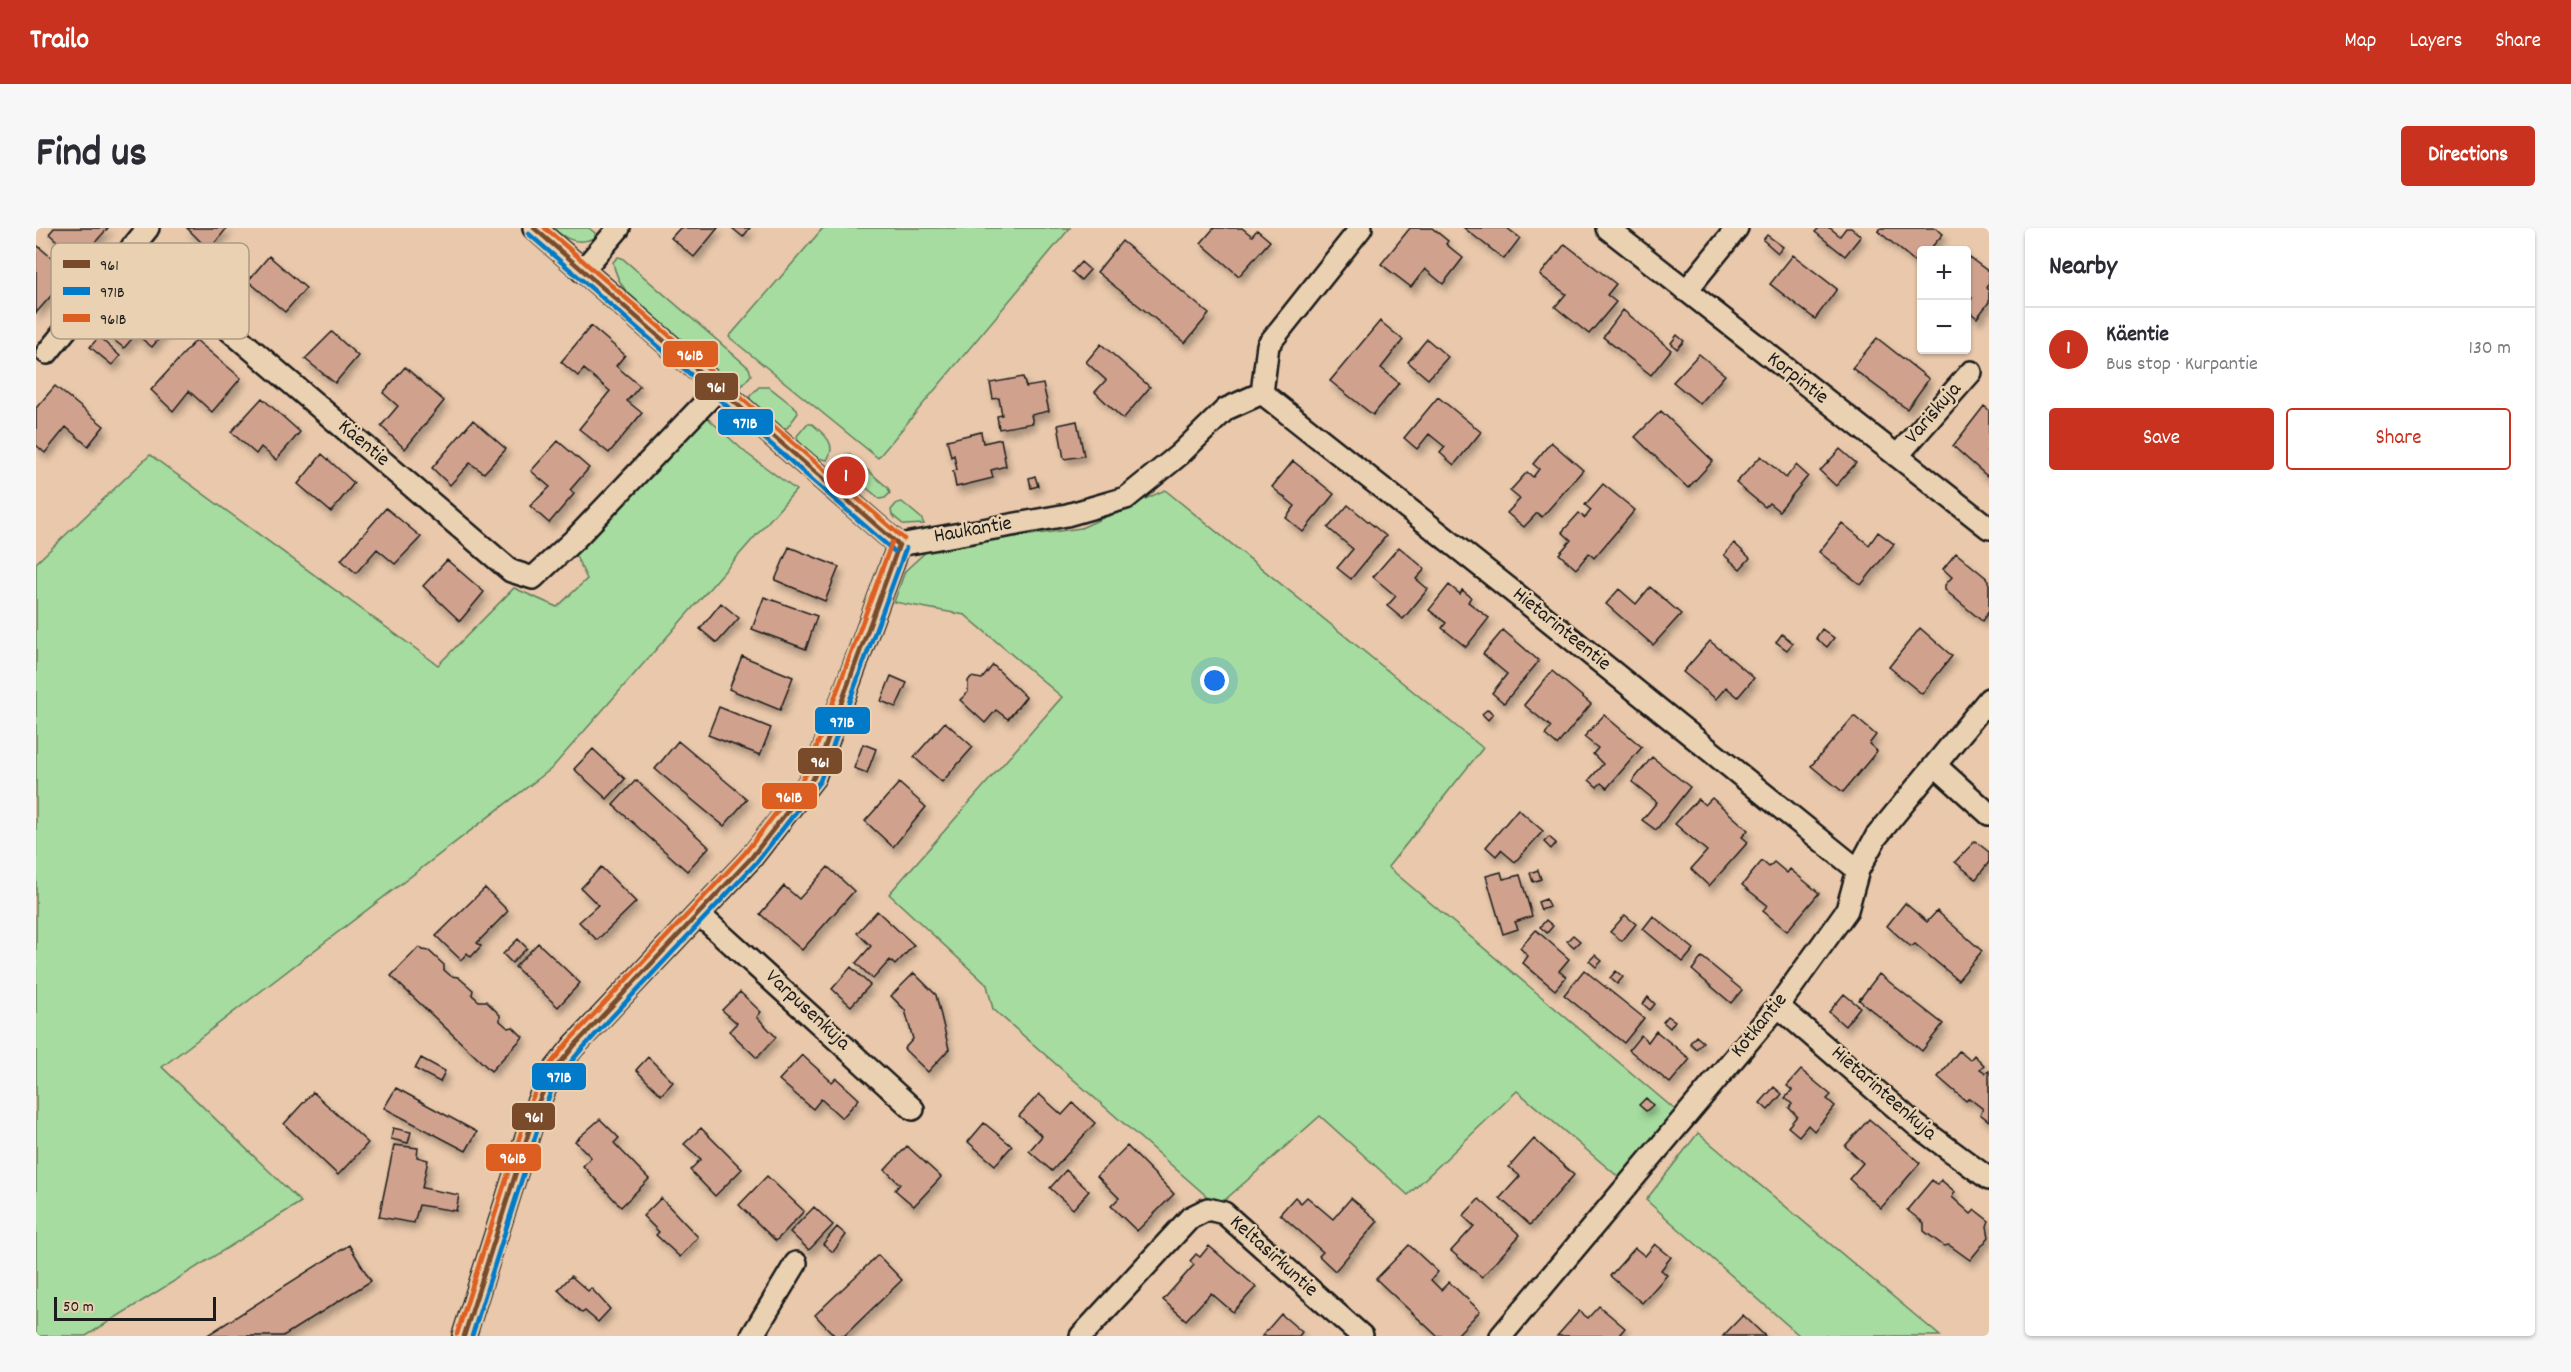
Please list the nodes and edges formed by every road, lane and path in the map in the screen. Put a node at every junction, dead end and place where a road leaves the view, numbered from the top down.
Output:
1 (148, 228) edge
2 (534, 228) edge
3 (619, 228) edge
4 (1361, 228) edge
5 (1607, 228) edge
6 (1737, 228) edge
7 (135, 243) edge
8 (582, 271) junction
9 (1686, 291) junction
10 (58, 339) edge
11 (240, 339) edge
12 (47, 353) dead end
13 (1971, 372) dead end
14 (718, 388) junction
15 (1262, 393) junction
16 (1897, 456) junction
17 (1989, 528) edge
18 (899, 545) junction
19 (1989, 699) edge
20 (1936, 766) junction
21 (1989, 813) edge
22 (1858, 870) junction
23 (700, 915) junction
24 (1778, 1006) junction
25 (913, 1109) dead end
26 (1989, 1179) edge
27 (796, 1263) dead end
28 (464, 1336) edge
29 (752, 1336) edge
30 (1082, 1336) edge
31 (1362, 1336) edge
32 (1501, 1336) edge

1 - 7 street
2 - 8 street
3 - 8 street
4 - 15 street
5 - 9 street, Korpintie
6 - 9 street
8 - 14 street
9 - 16 street, Korpintie
10 - 12 street
11 - 14 street, Käentie
13 - 16 street, Variskuja
14 - 18 street
15 - 18 street, Haukantie
15 - 22 street, Hietarinteentie
16 - 17 street, Korpintie
18 - 23 street
19 - 20 street, Kotkantie
20 - 21 street
20 - 22 street, Kotkantie
22 - 24 street, Kotkantie
23 - 25 street, Varpusenkuja
23 - 28 street
24 - 26 street, Hietarinteenkuja
24 - 32 street, Kotkantie
27 - 29 street
30 - 31 street, Keltasirkuntie

